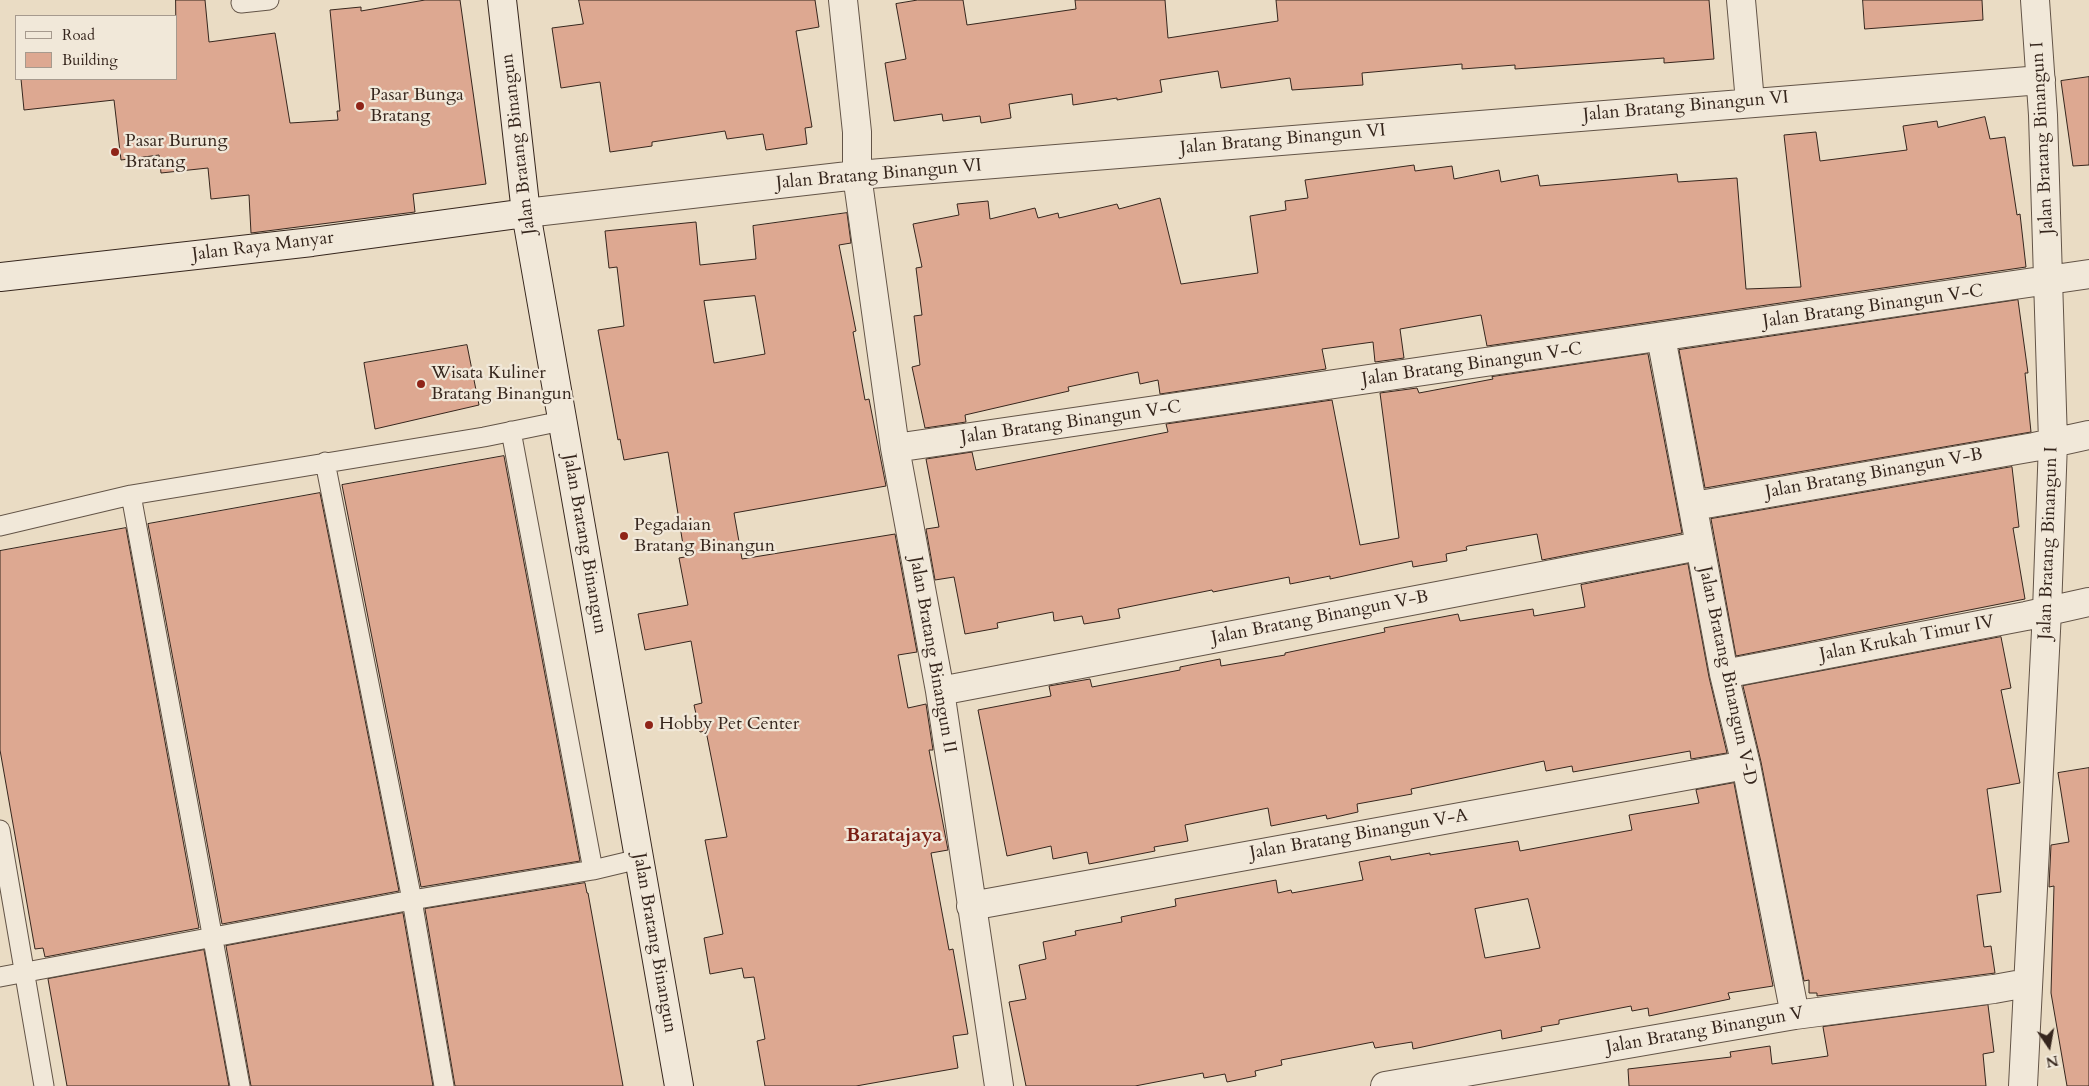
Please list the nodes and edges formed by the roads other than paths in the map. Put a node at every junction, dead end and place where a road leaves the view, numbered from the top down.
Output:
1 (269, 0) edge
2 (502, 0) edge
3 (843, 0) edge
4 (1741, 0) edge
5 (2035, 0) edge
6 (241, 3) dead end
7 (2041, 80) junction
8 (1750, 102) junction
9 (857, 175) junction
10 (526, 213) junction
11 (2089, 274) edge
12 (0, 277) edge
13 (2049, 281) junction
14 (1661, 337) junction
15 (562, 421) junction
16 (512, 432) junction
17 (2089, 435) edge
18 (2053, 442) junction
19 (895, 448) junction
20 (325, 462) junction
21 (130, 495) junction
22 (1694, 506) junction
23 (0, 526) edge
24 (1699, 546) junction
25 (2089, 602) edge
26 (2048, 611) junction
27 (1724, 674) junction
28 (940, 691) junction
29 (1746, 765) junction
30 (0, 830) edge
31 (639, 859) junction
32 (594, 870) junction
33 (412, 900) junction
34 (971, 906) junction
35 (213, 937) junction
36 (25, 972) junction
37 (0, 977) edge
38 (2027, 983) junction
39 (1795, 1015) junction
40 (44, 1086) edge
41 (240, 1086) edge
42 (444, 1086) edge
43 (679, 1086) edge
44 (999, 1086) edge
45 (1384, 1086) edge
46 (2023, 1086) edge

1 - 6 lane
2 - 10 street, Jalan Bratang Binangun
3 - 9 street, Jalan Bratang Binangun II
4 - 8 street
5 - 7 street, Jalan Bratang Binangun I
7 - 8 street, Jalan Bratang Binangun VI
7 - 13 street, Jalan Bratang Binangun I
8 - 9 street, Jalan Bratang Binangun VI
9 - 10 street, Jalan Bratang Binangun VI
9 - 19 street, Jalan Bratang Binangun II
10 - 12 street, Jalan Raya Manyar
10 - 15 street, Jalan Bratang Binangun
11 - 13 street, Jalan Bratang Binangun V-C
13 - 14 street, Jalan Bratang Binangun V-C
13 - 18 street, Jalan Bratang Binangun I
14 - 19 street, Jalan Bratang Binangun V-C
14 - 22 street, Jalan Bratang Binangun V-D
15 - 16 lane
15 - 31 street, Jalan Bratang Binangun
16 - 20 lane
16 - 32 lane
17 - 18 street, Jalan Bratang Binangun V-B
18 - 22 street, Jalan Bratang Binangun V-B
18 - 26 street, Jalan Bratang Binangun I
19 - 28 street, Jalan Bratang Binangun II
20 - 21 lane
20 - 33 lane
21 - 23 lane
21 - 35 lane
22 - 24 street, Jalan Bratang Binangun V-D
24 - 27 street, Jalan Bratang Binangun V-D
24 - 28 street, Jalan Bratang Binangun V-B
25 - 26 street, Jalan Krukah Timur IV
26 - 27 street, Jalan Krukah Timur IV
26 - 38 street, Jalan Bratang Binangun I
27 - 29 street, Jalan Bratang Binangun V-D
28 - 34 street, Jalan Bratang Binangun II
29 - 34 street, Jalan Bratang Binangun V-A
29 - 39 street, Jalan Bratang Binangun V-D
30 - 36 lane
31 - 32 lane
31 - 43 street, Jalan Bratang Binangun
32 - 33 lane
33 - 35 lane
33 - 42 lane
34 - 44 street, Jalan Bratang Binangun II
35 - 36 lane
35 - 41 lane
36 - 37 lane
36 - 40 lane
38 - 39 street, Jalan Bratang Binangun V
38 - 46 street, Jalan Bratang Binangun I
39 - 45 street, Jalan Bratang Binangun V

